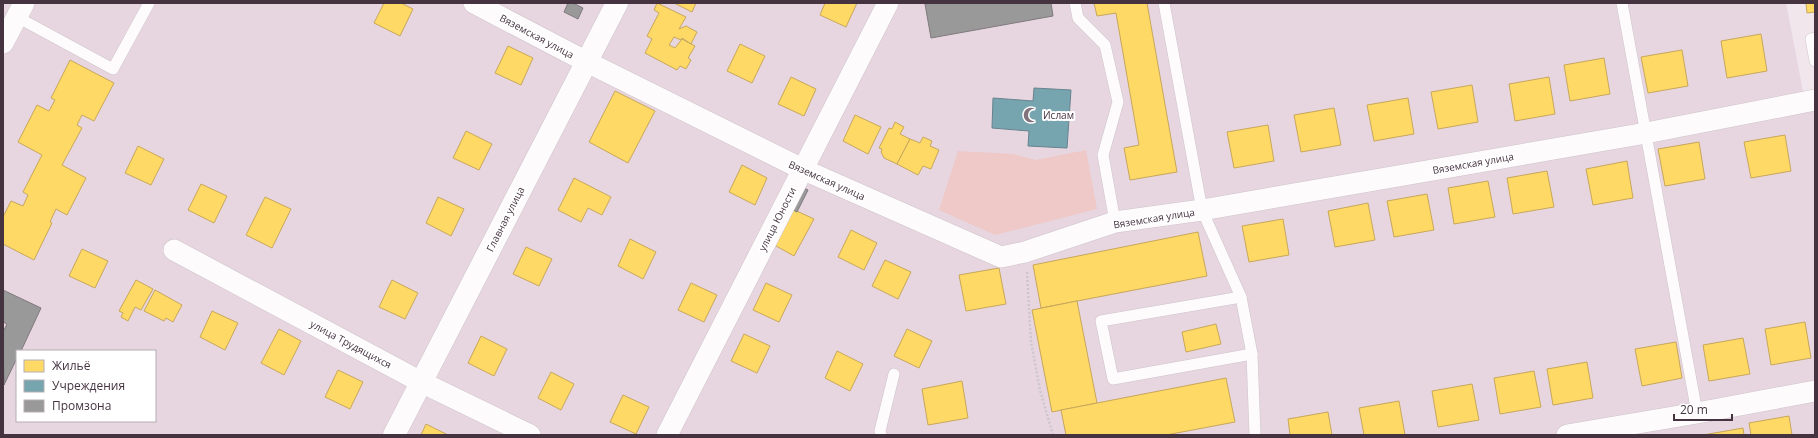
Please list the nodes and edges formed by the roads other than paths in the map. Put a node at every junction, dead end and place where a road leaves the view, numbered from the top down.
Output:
1 (149, 3) edge
2 (474, 3) edge
3 (617, 3) edge
4 (888, 3) edge
5 (1075, 3) edge
6 (1164, 3) edge
7 (1622, 3) edge
8 (20, 10) edge
9 (4, 38) edge
10 (1815, 38) edge
11 (1815, 61) edge
12 (587, 62) junction
13 (1815, 100) edge
14 (1646, 133) junction
15 (802, 169) junction
16 (1202, 210) junction
17 (1115, 222) junction
18 (174, 250) dead end
19 (1241, 297) junction
20 (1252, 354) junction
21 (894, 374) dead end
22 (421, 382) junction
23 (1815, 391) edge
24 (1697, 413) junction
25 (394, 435) edge
26 (530, 435) edge
27 (667, 435) edge
28 (881, 435) edge
29 (1255, 435) edge
30 (1567, 435) edge

1 - 8 lane
2 - 12 street, Вяземская улица
3 - 12 street, Главная улица
4 - 15 street, улица Юности
5 - 17 lane
6 - 16 lane
7 - 14 lane
8 - 9 street
10 - 11 lane
12 - 15 street, Вяземская улица
12 - 22 street, Главная улица
13 - 14 street, Вяземская улица
14 - 16 street, Вяземская улица
14 - 24 lane
15 - 17 street, Вяземская улица
15 - 27 street, улица Юности
16 - 17 street, Вяземская улица
16 - 19 lane
18 - 22 street, улица Трудящихся
19 - 20 lane
19 - 20 lane
20 - 29 lane
21 - 28 lane
22 - 25 street, Главная улица
22 - 26 street, улица Трудящихся
23 - 24 street
24 - 30 street

